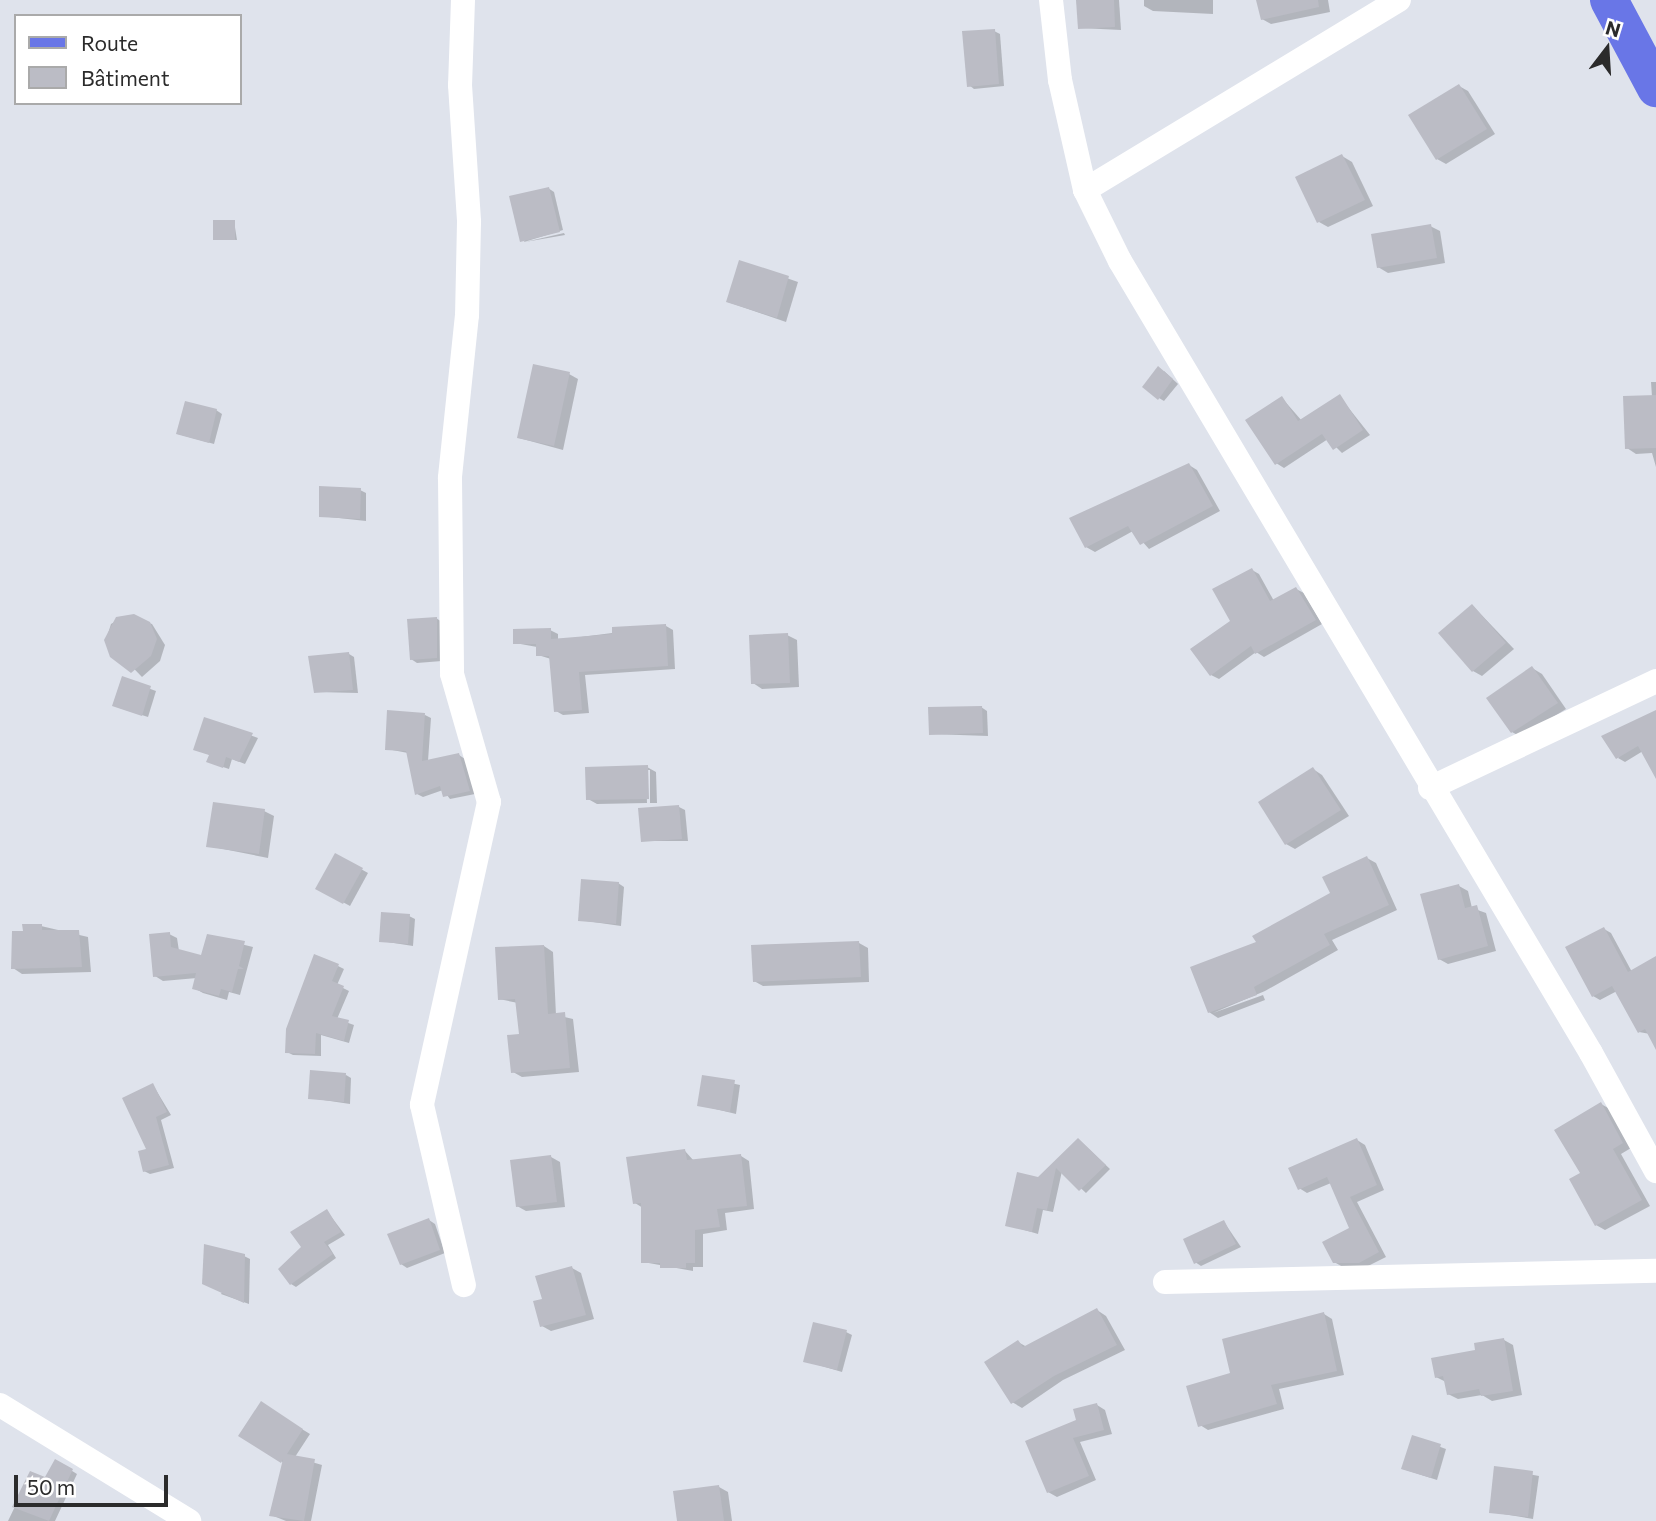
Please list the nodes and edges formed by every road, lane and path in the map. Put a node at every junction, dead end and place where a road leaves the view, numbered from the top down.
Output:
1 (463, 0) edge
2 (1051, 0) edge
3 (1399, 0) edge
4 (1609, 0) edge
5 (1656, 88) edge
6 (1085, 191) junction
7 (1656, 681) edge
8 (1430, 788) junction
9 (1656, 1171) edge
10 (1656, 1271) edge
11 (1165, 1282) dead end
12 (464, 1285) dead end
13 (0, 1405) edge
14 (189, 1521) edge

1 - 12 street
2 - 6 street
3 - 6 street
4 - 5 main road
6 - 8 street
7 - 8 street
8 - 9 street
10 - 11 street
13 - 14 street

